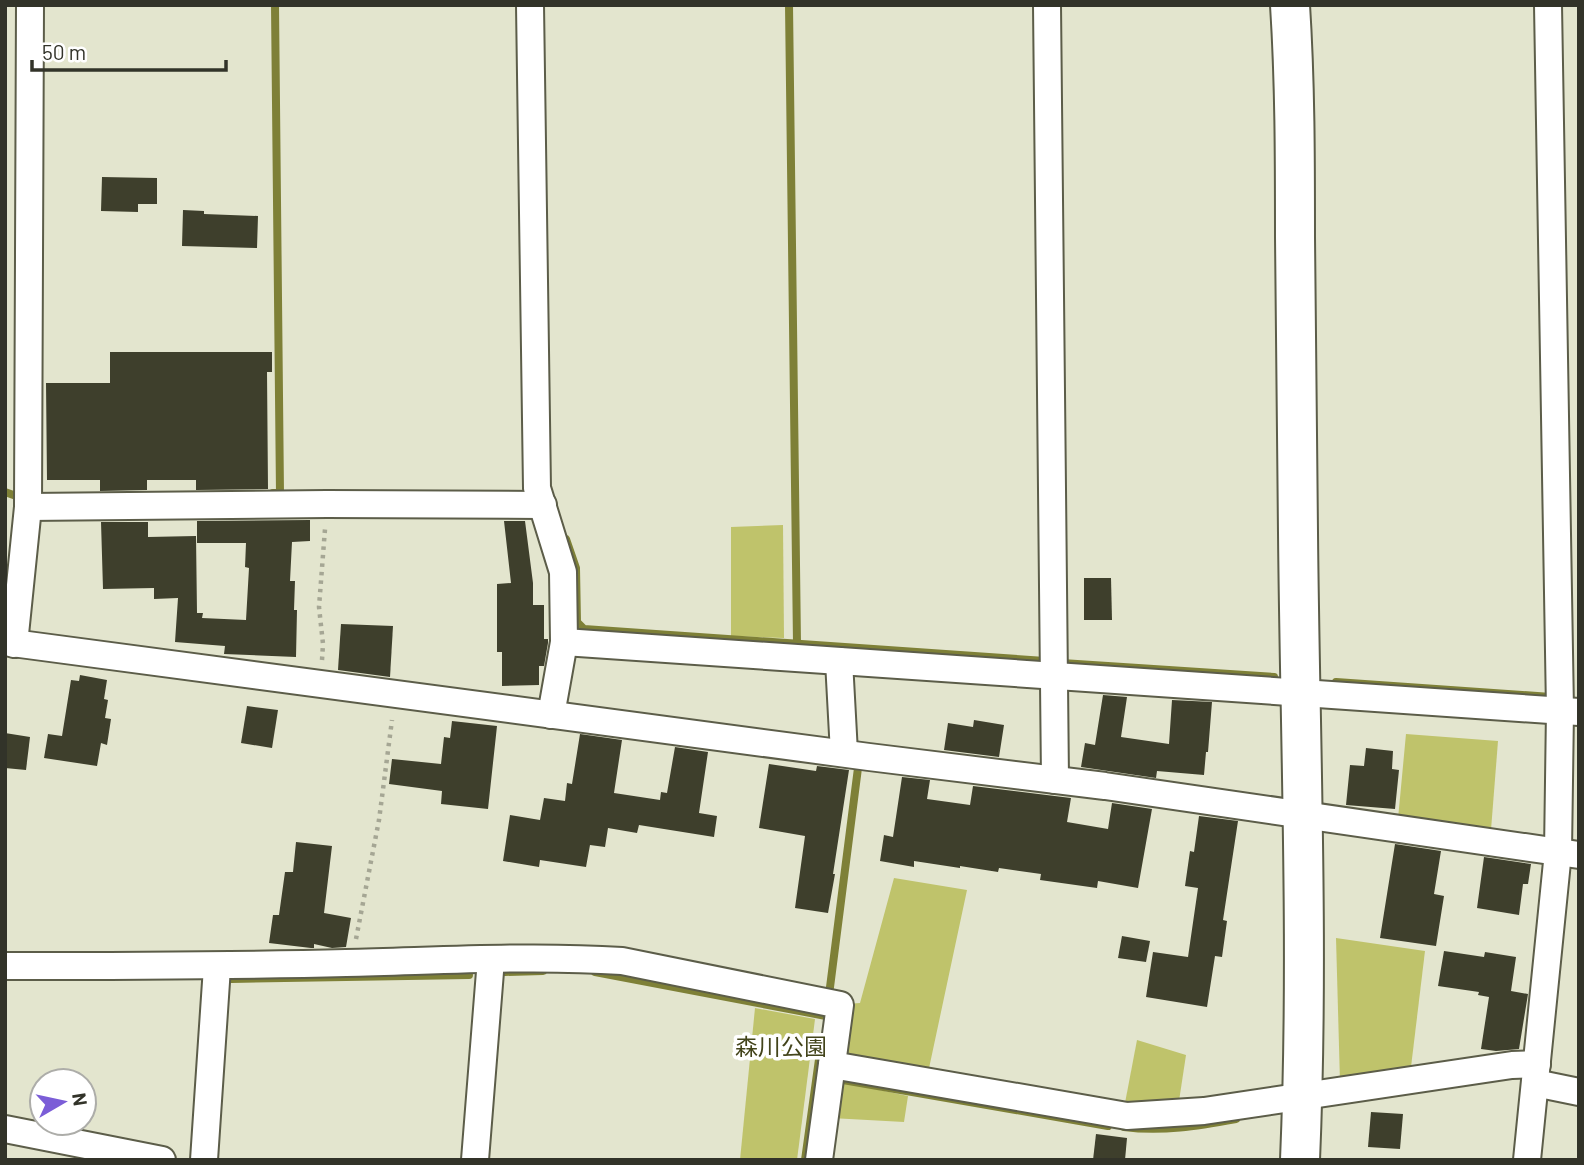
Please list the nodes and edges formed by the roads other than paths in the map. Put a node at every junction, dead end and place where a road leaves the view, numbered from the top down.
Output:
1 (30, 5) edge
2 (530, 5) edge
3 (1046, 5) edge
4 (1290, 5) edge
5 (1548, 5) edge
6 (543, 505) junction
7 (20, 509) edge
8 (564, 642) junction
9 (10, 643) edge
10 (839, 661) junction
11 (1054, 676) junction
12 (1300, 693) junction
13 (1569, 711) edge
14 (551, 715) junction
15 (844, 753) junction
16 (1055, 780) junction
17 (1303, 815) junction
18 (1569, 853) edge
19 (491, 959) junction
20 (5, 966) edge
21 (217, 967) junction
22 (832, 1065) junction
23 (1536, 1074) junction
24 (1579, 1092) edge
25 (1302, 1096) junction
26 (5, 1129) edge
27 (163, 1160) edge
28 (204, 1160) edge
29 (475, 1160) edge
30 (819, 1160) edge
31 (1300, 1160) edge
32 (1527, 1160) edge

1 - 7 street
2 - 6 street
3 - 11 street
4 - 12 street
5 - 13 street
6 - 7 street
6 - 8 street
7 - 9 street
8 - 10 street
8 - 14 street
9 - 14 street
10 - 11 street
10 - 15 street
11 - 12 street
11 - 16 street
12 - 13 street
12 - 17 street
13 - 18 street
14 - 15 street
15 - 16 street
16 - 17 street
17 - 18 street
17 - 25 street
18 - 23 street
19 - 21 street
19 - 22 street
19 - 29 street
20 - 21 street
21 - 28 street
22 - 25 street
22 - 30 street
23 - 24 street
23 - 25 street
23 - 32 street
25 - 31 street
26 - 27 street

